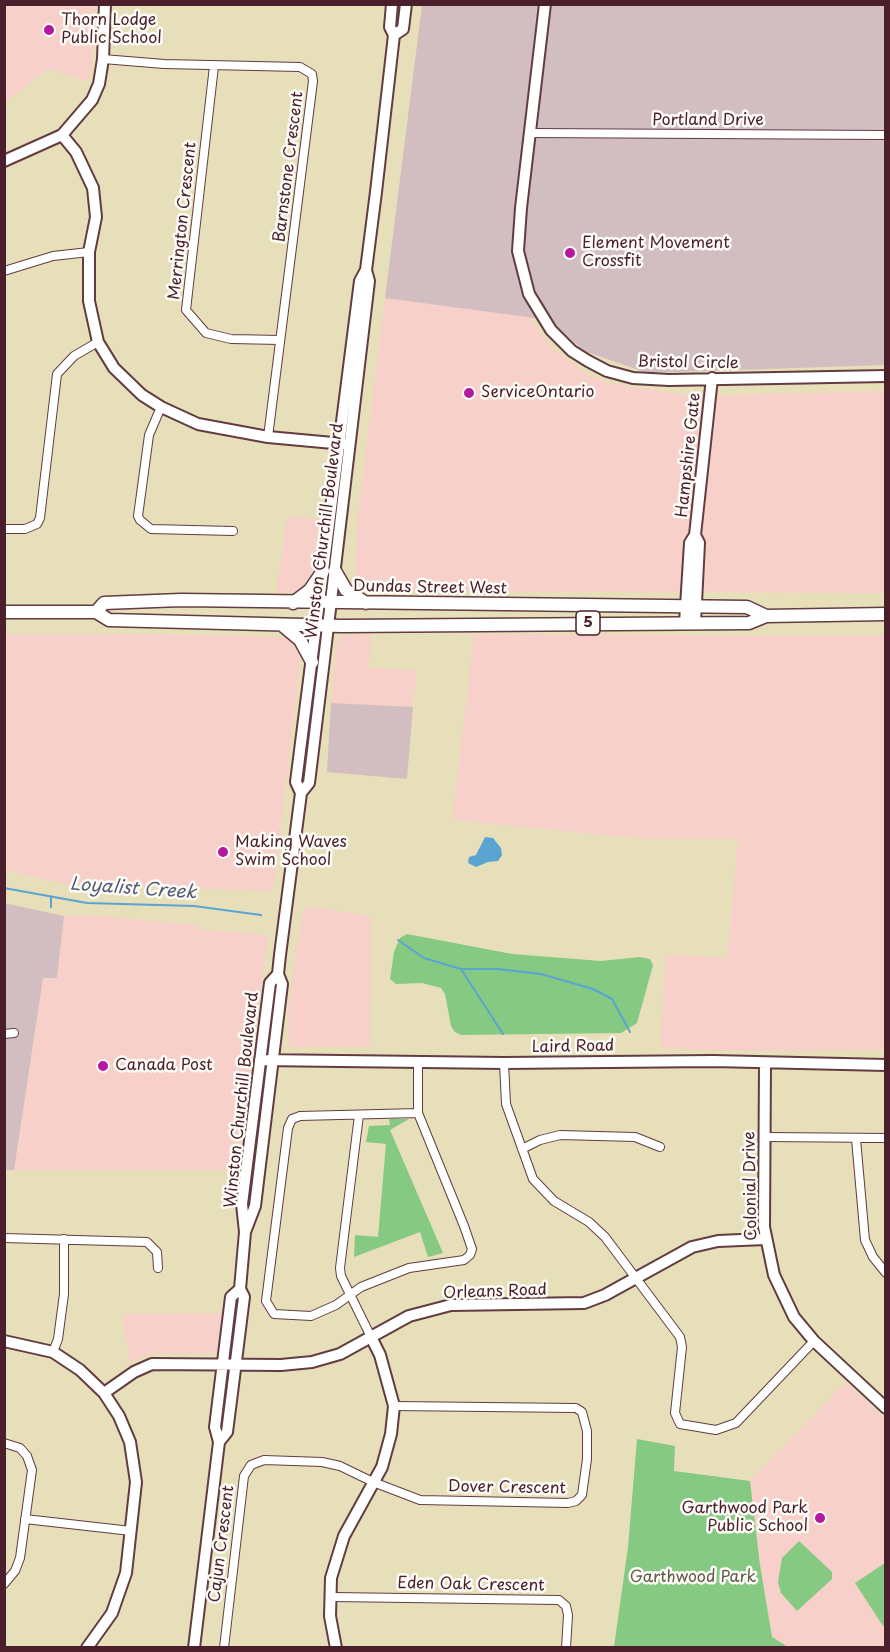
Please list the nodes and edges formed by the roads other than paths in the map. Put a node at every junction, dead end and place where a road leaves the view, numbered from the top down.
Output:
1 (105, 4) edge
2 (392, 4) edge
3 (406, 4) edge
4 (545, 4) edge
5 (394, 35) junction
6 (103, 59) junction
7 (214, 66) junction
8 (531, 133) junction
9 (62, 135) junction
10 (885, 135) edge
11 (4, 161) edge
12 (89, 252) junction
13 (4, 271) edge
14 (280, 340) junction
15 (98, 342) junction
16 (885, 376) edge
17 (712, 378) junction
18 (161, 407) junction
19 (268, 437) junction
20 (345, 444) junction
21 (4, 529) edge
22 (233, 531) dead end
23 (329, 571) junction
24 (294, 603) junction
25 (325, 603) junction
26 (367, 604) junction
27 (691, 607) junction
28 (4, 612) edge
29 (96, 612) junction
30 (885, 614) edge
31 (766, 616) junction
32 (690, 623) junction
33 (282, 625) junction
34 (322, 625) junction
35 (312, 662) junction
36 (301, 793) junction
37 (278, 974) junction
38 (14, 1033) dead end
39 (4, 1034) edge
40 (260, 1060) junction
41 (272, 1060) junction
42 (418, 1063) junction
43 (504, 1063) junction
44 (765, 1064) junction
45 (885, 1065) edge
46 (418, 1113) junction
47 (359, 1115) junction
48 (766, 1137) junction
49 (885, 1138) edge
50 (856, 1139) junction
51 (660, 1147) dead end
52 (522, 1149) junction
53 (246, 1232) junction
54 (4, 1238) edge
55 (64, 1239) junction
56 (765, 1239) junction
57 (158, 1268) dead end
58 (885, 1273) edge
59 (635, 1276) junction
60 (240, 1289) junction
61 (351, 1294) junction
62 (372, 1339) junction
63 (4, 1341) edge
64 (814, 1341) junction
65 (53, 1352) junction
66 (223, 1364) junction
67 (236, 1364) junction
68 (104, 1393) junction
69 (394, 1406) junction
70 (885, 1408) edge
71 (219, 1442) junction
72 (4, 1443) edge
73 (373, 1482) junction
74 (25, 1519) junction
75 (131, 1531) junction
76 (4, 1584) edge
77 (331, 1597) junction
78 (87, 1647) edge
79 (194, 1647) edge
80 (224, 1647) edge
81 (336, 1647) edge
82 (566, 1647) edge

1 - 6 street
2 - 5 street, Winston Churchill Boulevard
3 - 5 street, Winston Churchill Boulevard
4 - 8 street, Bristol Circle
5 - 20 street, Winston Churchill Boulevard
6 - 7 street, Barnstone Crescent
6 - 9 street
7 - 14 street, Merrington Crescent
7 - 14 street, Barnstone Crescent
8 - 10 street, Portland Drive
8 - 17 street, Bristol Circle
9 - 11 street
9 - 12 street
12 - 13 street
12 - 15 street
14 - 19 street, Barnstone Crescent
15 - 18 street
15 - 21 street
16 - 17 street, Bristol Circle
17 - 27 street, Hampshire Gate
18 - 19 street
18 - 22 street
19 - 20 street
20 - 23 street, Winston Churchill Boulevard
23 - 24 main road
23 - 25 street, Winston Churchill Boulevard
23 - 26 main road
24 - 25 main road, Dundas Street West
24 - 29 main road, Dundas Street West
25 - 26 main road, Dundas Street West / 5
25 - 34 street, Winston Churchill Boulevard
26 - 27 main road, Dundas Street West / 5
27 - 31 main road, Dundas Street West / 5
27 - 32 street, Hampshire Gate
28 - 29 main road, Dundas Street West
29 - 33 main road, Dundas Street West
30 - 31 main road, Dundas Street West / 5
31 - 32 main road, Dundas Street West / 5
32 - 34 main road, Dundas Street West / 5
33 - 34 main road, Dundas Street West
33 - 35 main road
34 - 35 street, Winston Churchill Boulevard
34 - 36 street, Winston Churchill Boulevard
35 - 36 street, Winston Churchill Boulevard
36 - 37 street, Winston Churchill Boulevard
37 - 40 street, Winston Churchill Boulevard
37 - 41 street, Winston Churchill Boulevard
38 - 39 street
40 - 41 street, Laird Road
40 - 53 street, Winston Churchill Boulevard
41 - 42 street, Laird Road
41 - 53 street, Winston Churchill Boulevard
42 - 43 street, Laird Road
42 - 46 street
43 - 44 street, Laird Road
43 - 52 street
44 - 45 street, Laird Road
44 - 48 street, Colonial Drive
46 - 47 street
46 - 61 street
47 - 61 street
47 - 61 street
48 - 50 street
48 - 56 street, Colonial Drive
49 - 50 street
50 - 58 street
51 - 52 street
52 - 59 street
53 - 60 street, Winston Churchill Boulevard
54 - 55 street
55 - 57 street
55 - 65 street
56 - 59 street, Orleans Road
56 - 64 street, Colonial Drive
59 - 62 street, Orleans Road
59 - 64 street
60 - 66 street, Winston Churchill Boulevard
60 - 67 street, Winston Churchill Boulevard
61 - 62 street
62 - 67 street, Orleans Road
62 - 69 street
63 - 65 street
64 - 70 street, Colonial Drive
65 - 68 street
66 - 67 street, Orleans Road
66 - 68 street, Orleans Road
66 - 71 street, Winston Churchill Boulevard
67 - 71 street, Winston Churchill Boulevard
68 - 75 street
69 - 73 street
69 - 73 street, Dover Crescent
71 - 79 street, Winston Churchill Boulevard
72 - 74 street
73 - 77 street
73 - 80 street, Cajun Crescent
74 - 75 street
74 - 76 street
75 - 78 street
77 - 81 street
77 - 82 street, Eden Oak Crescent

